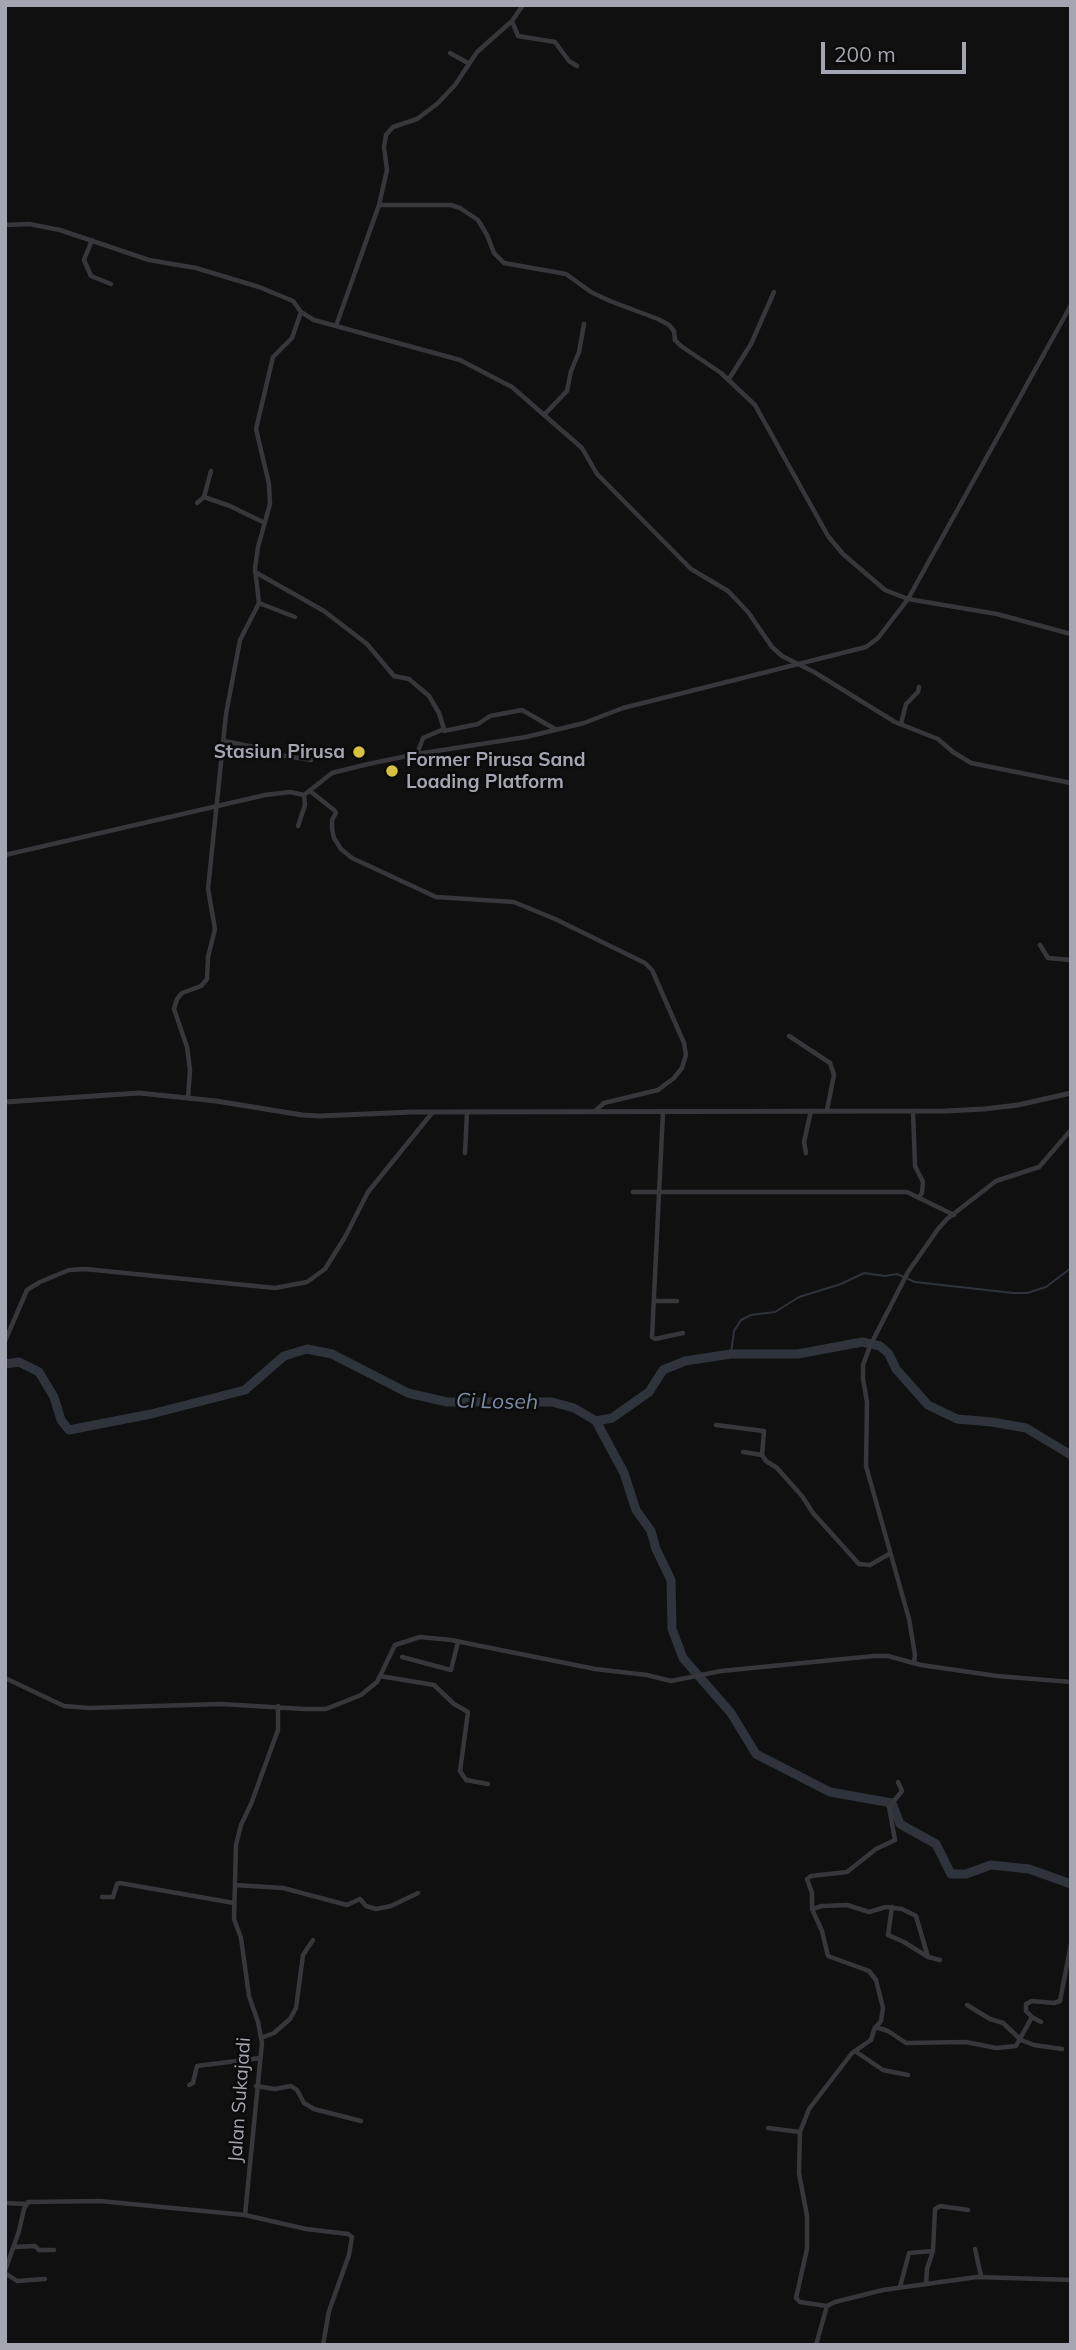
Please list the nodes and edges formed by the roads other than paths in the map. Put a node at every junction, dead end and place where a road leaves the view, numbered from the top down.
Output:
1 (523, 5) edge
2 (512, 21) junction
3 (450, 53) dead end
4 (468, 63) junction
5 (577, 66) dead end
6 (379, 205) junction
7 (5, 225) edge
8 (92, 240) junction
9 (111, 285) dead end
10 (774, 292) dead end
11 (1071, 305) edge
12 (301, 312) junction
13 (584, 324) dead end
14 (336, 326) junction
15 (729, 379) junction
16 (544, 415) junction
17 (211, 471) dead end
18 (204, 497) junction
19 (197, 503) dead end
20 (265, 523) junction
21 (255, 572) junction
22 (908, 598) junction
23 (258, 603) junction
24 (295, 617) dead end
25 (1071, 634) edge
26 (799, 665) junction
27 (919, 687) dead end
28 (901, 724) junction
29 (555, 729) junction
30 (443, 731) junction
31 (223, 741) junction
32 (417, 754) junction
33 (311, 760) dead end
34 (1071, 783) edge
35 (310, 791) junction
36 (304, 795) junction
37 (216, 806) junction
38 (298, 826) dead end
39 (5, 855) edge
40 (1040, 945) dead end
41 (1071, 960) edge
42 (789, 1036) dead end
43 (1071, 1093) edge
44 (188, 1098) junction
45 (5, 1101) edge
46 (812, 1110) junction
47 (827, 1111) junction
48 (913, 1111) junction
49 (432, 1112) junction
50 (467, 1112) junction
51 (663, 1112) junction
52 (595, 1113) junction
53 (1071, 1130) edge
54 (465, 1153) dead end
55 (806, 1153) dead end
56 (634, 1192) dead end
57 (659, 1194) junction
58 (919, 1197) junction
59 (954, 1215) junction
60 (654, 1301) junction
61 (677, 1301) dead end
62 (683, 1333) dead end
63 (5, 1341) edge
64 (716, 1425) dead end
65 (743, 1452) dead end
66 (762, 1455) junction
67 (890, 1554) junction
68 (458, 1642) junction
69 (402, 1657) dead end
70 (914, 1663) junction
71 (380, 1676) junction
72 (5, 1678) edge
73 (1071, 1682) edge
74 (278, 1706) junction
75 (898, 1782) dead end
76 (488, 1784) dead end
77 (235, 1885) junction
78 (418, 1893) dead end
79 (102, 1897) dead end
80 (234, 1903) junction
81 (892, 1907) junction
82 (812, 1909) junction
83 (313, 1940) dead end
84 (1071, 1944) edge
85 (928, 1957) junction
86 (940, 1960) dead end
87 (967, 2005) dead end
88 (1032, 2017) junction
89 (1041, 2022) dead end
90 (875, 2027) junction
91 (261, 2038) junction
92 (1020, 2040) junction
93 (1062, 2049) dead end
94 (855, 2051) junction
95 (260, 2058) junction
96 (908, 2075) dead end
97 (189, 2085) dead end
98 (256, 2086) junction
99 (360, 2121) dead end
100 (768, 2128) dead end
101 (800, 2132) junction
102 (5, 2203) edge
103 (25, 2204) junction
104 (968, 2210) dead end
105 (245, 2215) junction
106 (14, 2247) junction
107 (975, 2249) dead end
108 (54, 2250) dead end
109 (933, 2251) junction
110 (5, 2272) edge
111 (981, 2276) junction
112 (45, 2279) dead end
113 (1071, 2280) edge
114 (926, 2284) junction
115 (900, 2287) junction
116 (827, 2306) junction
117 (323, 2345) edge
118 (816, 2345) edge

1 - 2 street
2 - 4 street
2 - 5 street
3 - 4 street
4 - 6 street
6 - 14 street
6 - 15 street
7 - 8 street
8 - 9 street
8 - 12 street
10 - 15 street
11 - 22 street
12 - 14 street
12 - 20 street
13 - 16 street
14 - 16 street
15 - 22 street
16 - 26 street
17 - 18 street
18 - 19 street
18 - 20 street
20 - 21 street
21 - 23 street
21 - 30 street
22 - 25 street
22 - 26 street
23 - 24 street
23 - 31 street
26 - 28 street
26 - 29 street
27 - 28 street
28 - 34 street
29 - 30 street
29 - 32 street
30 - 32 street
31 - 33 street
31 - 37 street
32 - 35 street
35 - 36 street
35 - 52 street
36 - 37 street
36 - 38 street
37 - 39 street
37 - 44 street
40 - 41 street
42 - 47 street
43 - 48 street
44 - 45 street
44 - 49 street
46 - 47 street
46 - 51 street
46 - 55 street
47 - 48 street
48 - 58 street
49 - 50 street
49 - 63 street
50 - 52 street
50 - 54 street
51 - 52 street
51 - 57 street
53 - 59 street
56 - 57 street
57 - 58 street
57 - 60 street
58 - 59 street
59 - 67 street
60 - 61 street
60 - 62 street
64 - 66 street
65 - 66 street
66 - 67 street
67 - 70 street
68 - 69 street
68 - 70 street
68 - 71 street
70 - 73 street
71 - 74 street
71 - 76 street
72 - 74 street
74 - 77 street, Jalan Sukajadi
75 - 82 street
77 - 78 street
77 - 80 street, Jalan Sukajadi
79 - 80 street
80 - 91 street, Jalan Sukajadi
81 - 82 street
81 - 85 street
81 - 85 street
82 - 90 street
83 - 91 street
84 - 88 street
85 - 86 street
87 - 92 street
88 - 89 street
88 - 92 street
90 - 92 street
90 - 94 street
91 - 95 street, Jalan Sukajadi
92 - 93 street
94 - 96 street
94 - 101 street
95 - 97 street
95 - 98 street, Jalan Sukajadi
98 - 99 street
98 - 105 street, Jalan Sukajadi
100 - 101 street
101 - 116 street
102 - 103 street
103 - 105 street
103 - 106 street
104 - 109 street
105 - 117 street
106 - 108 street
106 - 110 street
107 - 111 street
109 - 114 street
109 - 115 street
110 - 112 street
111 - 113 street
111 - 114 street
114 - 115 street
115 - 116 street
116 - 118 street

